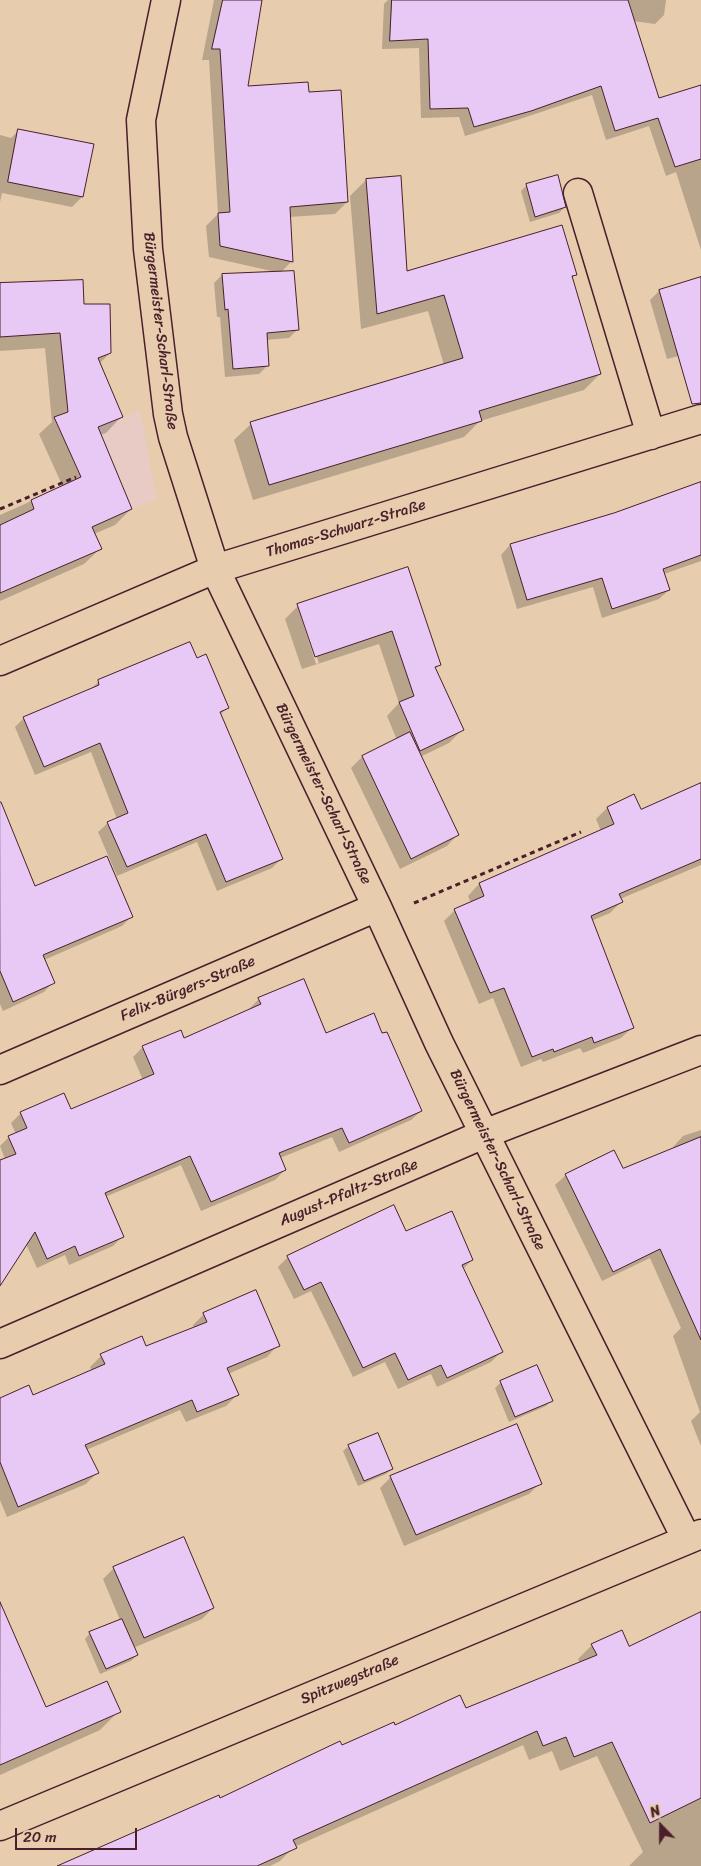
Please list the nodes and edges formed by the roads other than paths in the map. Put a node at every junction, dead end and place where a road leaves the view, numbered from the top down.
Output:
1 (166, 0) edge
2 (578, 193) dead end
3 (701, 419) edge
4 (650, 436) junction
5 (215, 569) junction
6 (0, 661) edge
7 (379, 912) junction
8 (701, 1050) edge
9 (0, 1070) edge
10 (484, 1134) junction
11 (0, 1344) edge
12 (694, 1537) edge
13 (0, 1826) edge

1 - 5 street, Bürgermeister-Scharl-Straße
2 - 4 street
3 - 4 street, Thomas-Schwarz-Straße
4 - 5 street, Thomas-Schwarz-Straße
5 - 6 street, Thomas-Schwarz-Straße
5 - 7 street, Bürgermeister-Scharl-Straße
7 - 9 street, Felix-Bürgers-Straße
7 - 10 street, Bürgermeister-Scharl-Straße
8 - 10 street, August-Pfaltz-Straße
10 - 11 street, August-Pfaltz-Straße
10 - 12 street, Bürgermeister-Scharl-Straße
12 - 13 street, Spitzwegstraße

